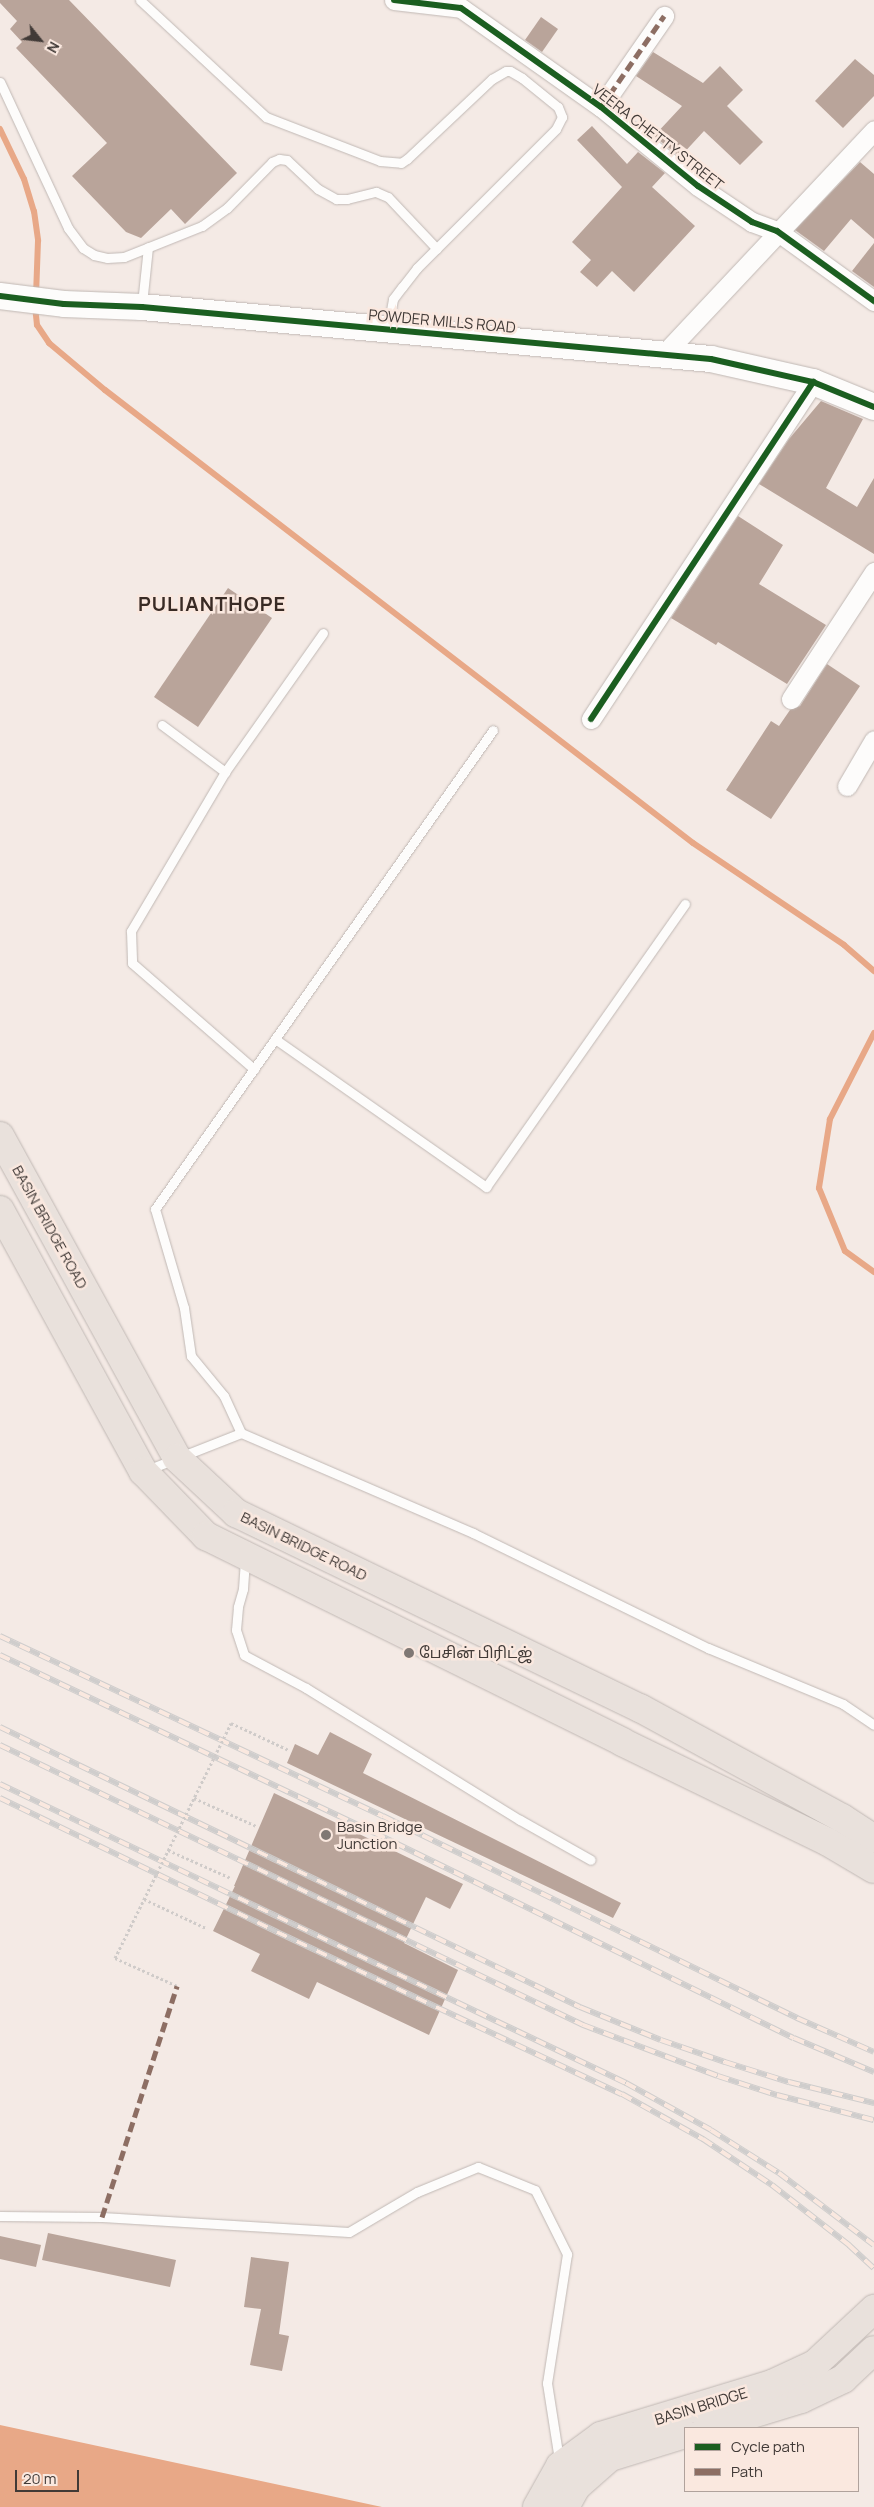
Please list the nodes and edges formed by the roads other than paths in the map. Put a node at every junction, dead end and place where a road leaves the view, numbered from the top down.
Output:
1 (140, 0) edge
2 (394, 0) edge
3 (464, 4) edge
4 (664, 16) dead end
5 (0, 82) edge
6 (601, 107) junction
7 (874, 130) edge
8 (777, 231) junction
9 (148, 248) junction
10 (437, 249) junction
11 (6, 297) edge
12 (874, 302) edge
13 (142, 307) junction
14 (388, 329) junction
15 (664, 354) junction
16 (813, 382) junction
17 (874, 407) edge
18 (874, 572) edge
19 (323, 633) dead end
20 (791, 699) dead end
21 (591, 720) dead end
22 (162, 725) dead end
23 (494, 730) dead end
24 (874, 740) edge
25 (225, 772) junction
26 (847, 786) dead end
27 (685, 904) dead end
28 (275, 1039) junction
29 (254, 1069) junction
30 (0, 1136) edge
31 (0, 1210) edge
32 (241, 1433) junction
33 (177, 1458) junction
34 (142, 1472) junction
35 (245, 1555) junction
36 (874, 1725) edge
37 (874, 1839) edge
38 (591, 1860) dead end
39 (874, 1869) edge
40 (0, 2216) edge
41 (870, 2314) edge
42 (874, 2350) edge
43 (709, 2427) edge
44 (684, 2434) edge
45 (560, 2466) junction
46 (538, 2506) edge
47 (565, 2507) edge

1 - 10 lane
2 - 3 street, VEERA CHETTY STREET
3 - 6 street, VEERA CHETTY STREET
4 - 6 street
5 - 9 lane
6 - 8 street, VEERA CHETTY STREET
7 - 8 street
8 - 12 street, VEERA CHETTY STREET
8 - 15 street
9 - 10 lane
9 - 13 lane
10 - 14 lane
11 - 13 street, POWDER MILLS ROAD
13 - 14 street, POWDER MILLS ROAD
14 - 15 street, POWDER MILLS ROAD
15 - 16 street, POWDER MILLS ROAD
16 - 17 street, POWDER MILLS ROAD
16 - 21 street
18 - 20 street
19 - 25 lane
22 - 25 lane
23 - 28 lane
24 - 26 street
25 - 29 lane
27 - 28 lane
28 - 29 lane
29 - 32 lane
30 - 33 main road, BASIN BRIDGE ROAD
31 - 34 main road
32 - 33 lane
32 - 36 lane
33 - 34 lane
33 - 37 main road, BASIN BRIDGE ROAD
34 - 35 main road
35 - 38 lane
35 - 39 main road
40 - 45 lane
41 - 45 main road, BASIN BRIDGE
42 - 43 main road, BASIN BRIDGE
44 - 47 main road, BASIN BRIDGE
45 - 46 main road, BASIN BRIDGE

